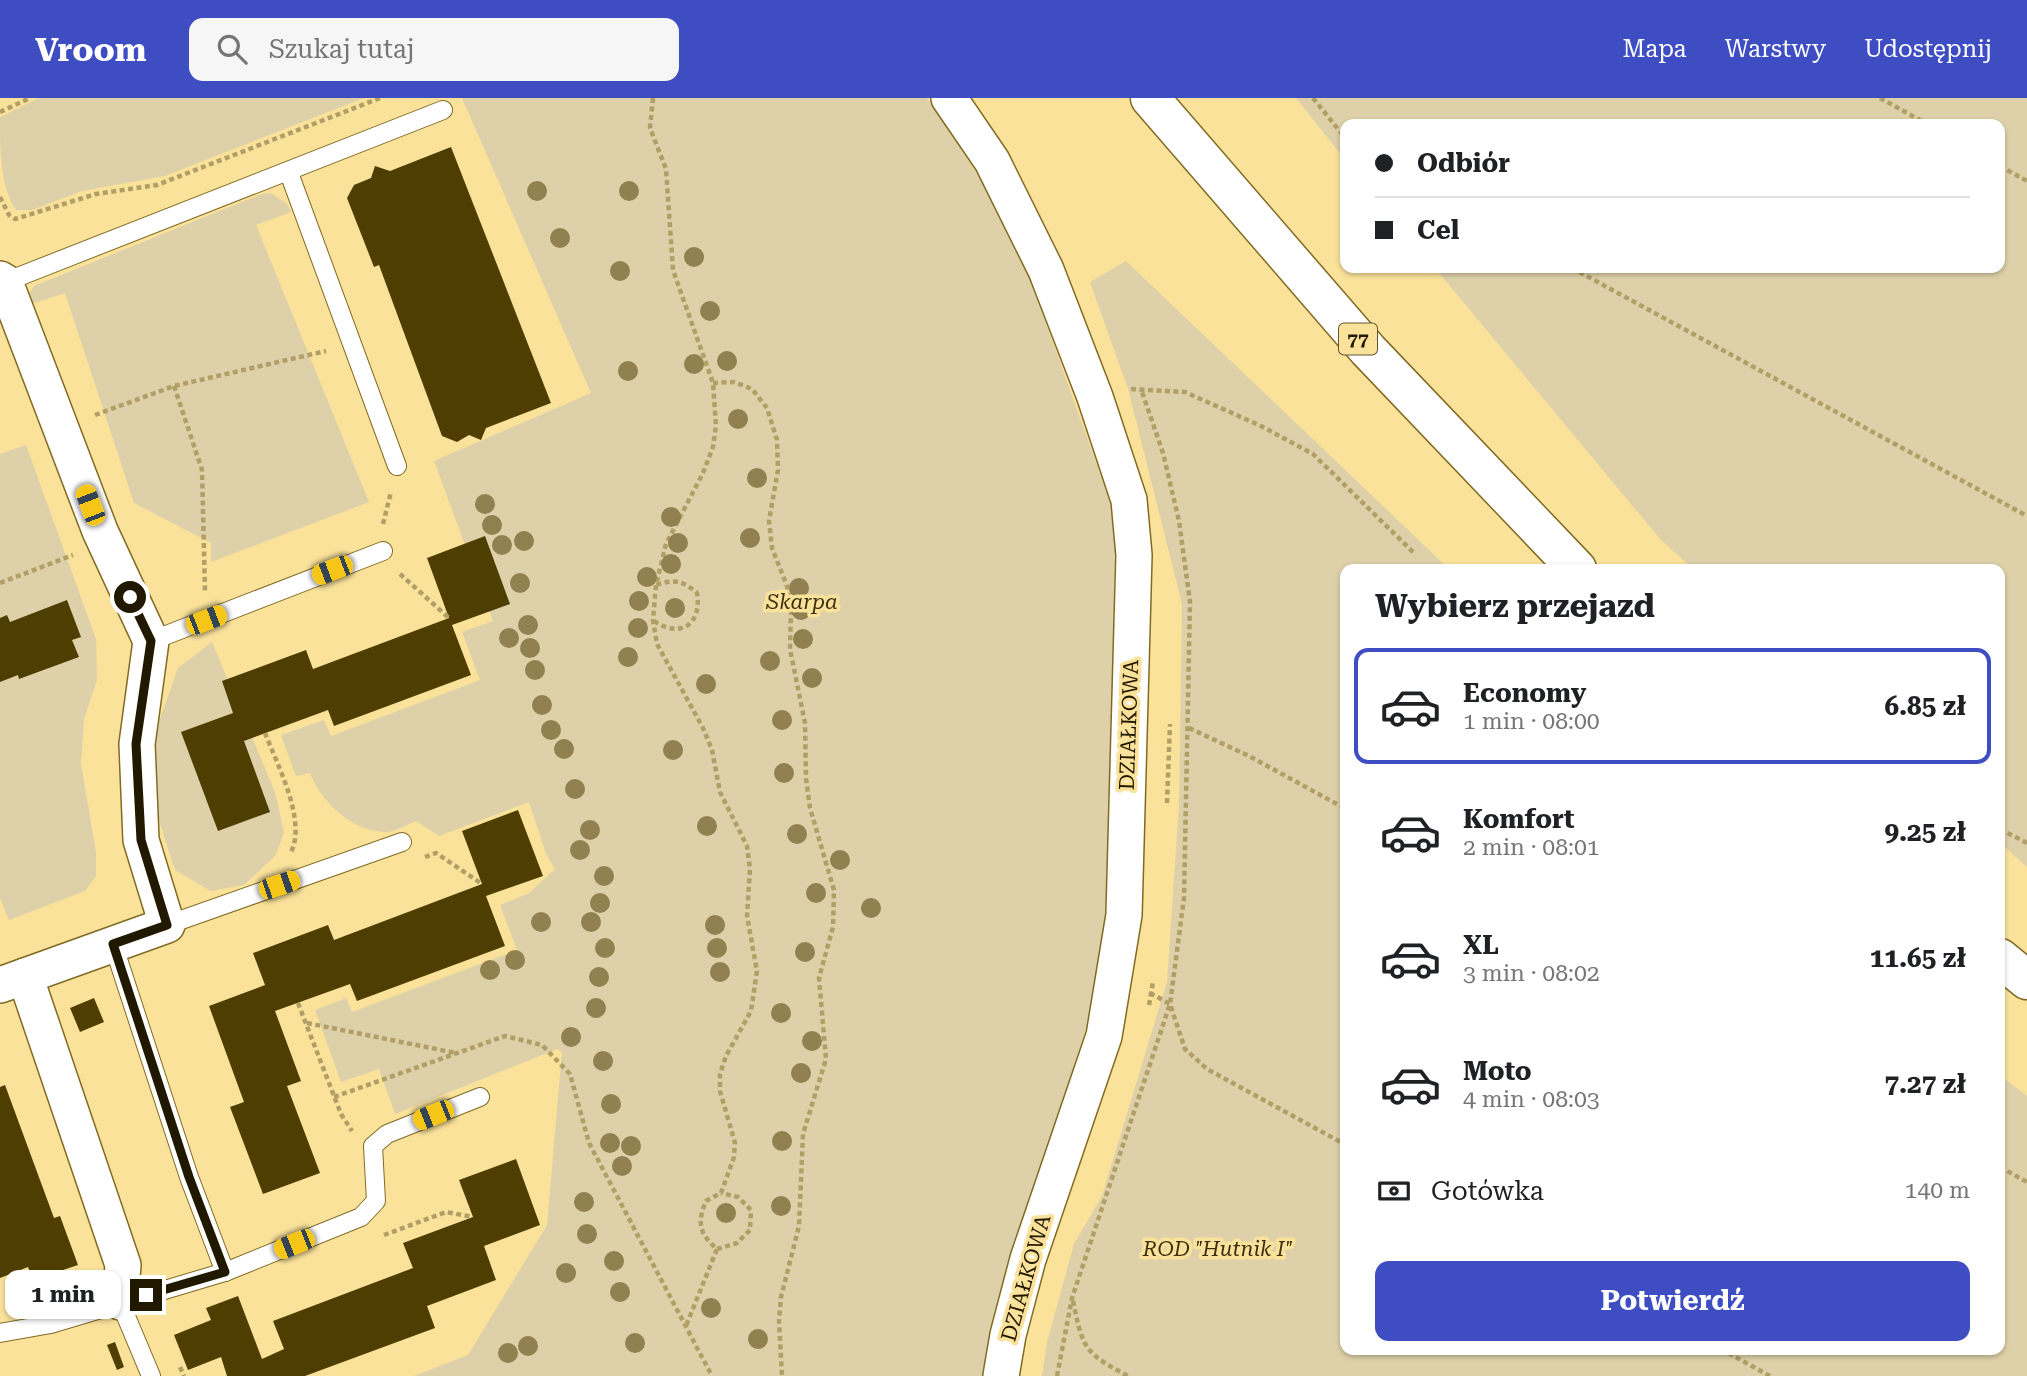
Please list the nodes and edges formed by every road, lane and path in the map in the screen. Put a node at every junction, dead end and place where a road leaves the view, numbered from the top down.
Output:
1 (30, 98) edge
2 (380, 98) edge
3 (653, 98) edge
4 (949, 98) edge
5 (1150, 98) edge
6 (1313, 98) edge
7 (1880, 98) edge
8 (443, 110) dead end
9 (0, 112) edge
10 (1918, 119) edge
11 (1340, 132) edge
12 (2005, 169) edge
13 (289, 173) junction
14 (2027, 181) edge
15 (0, 198) edge
16 (1581, 273) edge
17 (3, 281) edge
18 (352, 344) junction
19 (713, 383) junction
20 (174, 386) junction
21 (1094, 397) junction
22 (61, 428) junction
23 (397, 466) joint
24 (2027, 516) edge
25 (383, 551) joint
26 (1414, 553) dead end
27 (1572, 564) edge
28 (656, 585) junction
29 (206, 620) junction
30 (653, 620) junction
31 (151, 641) junction
32 (1189, 728) dead end
33 (265, 733) dead end
34 (1340, 805) edge
35 (2005, 832) edge
36 (402, 842) dead end
37 (2027, 844) edge
38 (254, 894) junction
39 (167, 925) junction
40 (113, 944) junction
41 (2005, 962) edge
42 (1113, 980) junction
43 (2027, 980) edge
44 (13, 981) edge
45 (298, 1003) dead end
46 (306, 1023) junction
47 (458, 1053) junction
48 (334, 1097) junction
49 (480, 1097) dead end
50 (1340, 1142) edge
51 (372, 1162) junction
52 (2005, 1170) edge
53 (2027, 1182) edge
54 (721, 1193) junction
55 (717, 1249) junction
56 (225, 1272) junction
57 (1072, 1298) dead end
58 (120, 1303) junction
59 (686, 1326) junction
60 (0, 1333) edge
61 (1732, 1355) edge
62 (175, 1356) dead end
63 (151, 1376) edge
64 (184, 1376) edge
65 (712, 1376) edge
66 (782, 1376) edge
67 (1001, 1376) edge
68 (1128, 1376) edge
69 (1770, 1376) edge

1 - 9 path
2 - 15 path
3 - 19 path
4 - 21 street, DZIAŁKOWA
5 - 27 main road, 77
6 - 11 path
7 - 10 path
8 - 13 lane
12 - 14 path
13 - 17 lane
13 - 18 lane
16 - 24 path
17 - 22 street
18 - 20 path
18 - 23 lane
19 - 28 path
19 - 66 path
20 - 22 path
20 - 29 path
21 - 26 path
21 - 42 street, DZIAŁKOWA
22 - 31 street
23 - 25 path
25 - 29 lane
28 - 30 path
28 - 30 path
29 - 31 lane
30 - 54 path
31 - 39 street
32 - 34 path
33 - 38 path
35 - 37 path
36 - 38 lane
38 - 39 lane
39 - 40 street
40 - 44 street
40 - 56 lane
41 - 43 main road
42 - 50 path
42 - 67 street, DZIAŁKOWA
44 - 58 street
45 - 46 path
46 - 47 path
46 - 48 path
47 - 48 path
47 - 59 path
48 - 51 path
49 - 51 lane
51 - 56 lane
52 - 53 path
54 - 55 path
54 - 55 path
55 - 59 path
56 - 58 lane
57 - 68 path
58 - 60 lane
58 - 63 lane
59 - 65 path
61 - 69 path
62 - 64 path

